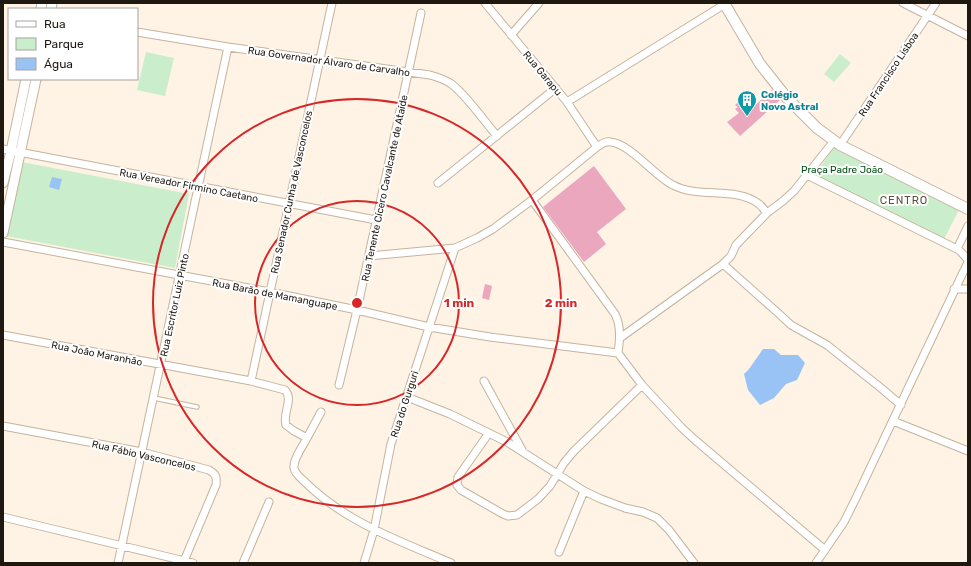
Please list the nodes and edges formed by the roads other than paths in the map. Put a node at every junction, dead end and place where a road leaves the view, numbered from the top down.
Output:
1 (332, 3) edge
2 (485, 3) edge
3 (540, 3) edge
4 (903, 3) edge
5 (936, 3) edge
6 (724, 4) edge
7 (421, 13) dead end
8 (928, 15) junction
9 (138, 32) edge
10 (511, 35) junction
11 (968, 36) edge
12 (228, 47) junction
13 (320, 58) junction
14 (409, 72) junction
15 (26, 80) edge
16 (36, 80) edge
17 (556, 88) junction
18 (27, 99) junction
19 (567, 102) junction
20 (497, 136) junction
21 (838, 143) junction
22 (597, 147) junction
23 (11, 151) edge
24 (807, 175) junction
25 (3, 183) edge
26 (438, 183) dead end
27 (199, 187) junction
28 (532, 200) junction
29 (288, 204) junction
30 (968, 209) edge
31 (767, 213) junction
32 (376, 220) junction
33 (968, 226) edge
34 (3, 233) edge
35 (3, 242) edge
36 (455, 248) junction
37 (957, 248) junction
38 (369, 256) junction
39 (968, 261) edge
40 (723, 264) junction
41 (179, 276) junction
42 (954, 289) junction
43 (968, 289) edge
44 (270, 292) junction
45 (357, 310) junction
46 (429, 326) junction
47 (3, 335) edge
48 (620, 338) junction
49 (618, 353) junction
50 (161, 365) junction
51 (251, 381) junction
52 (484, 381) dead end
53 (642, 384) junction
54 (339, 385) dead end
55 (407, 397) junction
56 (154, 398) junction
57 (901, 405) junction
58 (197, 407) dead end
59 (321, 412) dead end
60 (893, 421) junction
61 (3, 426) edge
62 (489, 433) junction
63 (307, 438) junction
64 (522, 450) junction
65 (968, 451) edge
66 (142, 452) junction
67 (558, 474) junction
68 (584, 491) junction
69 (268, 502) dead end
70 (3, 517) edge
71 (374, 530) junction
72 (122, 545) junction
73 (825, 550) junction
74 (558, 552) dead end
75 (184, 561) junction
76 (118, 563) edge
77 (193, 563) edge
78 (243, 563) edge
79 (364, 563) edge
80 (451, 563) edge
81 (694, 563) edge
82 (816, 563) edge

1 - 13 street, Rua Senador Cunha de Vasconcelos
2 - 10 street, Rua Garapu
3 - 10 street
4 - 8 street
5 - 8 street, Rua Francisco Lisboa
6 - 19 street
6 - 21 main road
7 - 14 street, Rua Tenente Cícero Cavalcante de Ataíde
8 - 11 street
8 - 21 street, Rua Francisco Lisboa
9 - 12 street, Rua Governador Álvaro de Carvalho
10 - 17 street, Rua Garapu
12 - 13 street, Rua Governador Álvaro de Carvalho
12 - 27 street, Rua Escritor Luiz Pinto
13 - 14 street, Rua Governador Álvaro de Carvalho
13 - 29 street, Rua Senador Cunha de Vasconcelos
14 - 20 street, Rua Governador Álvaro de Carvalho
14 - 32 street, Rua Tenente Cícero Cavalcante de Ataíde
15 - 18 street
16 - 18 street
17 - 19 street, Rua Garapu
17 - 20 street
18 - 23 street
19 - 22 street, Rua Garapu
20 - 26 street
21 - 24 street, Rua Francisco Lisboa
21 - 30 main road
22 - 28 street
22 - 31 street
23 - 25 street
23 - 27 street, Rua Vereador Firmino Caetano
23 - 34 street
24 - 31 street, Rua Francisco Lisboa
24 - 37 street
27 - 29 street, Rua Vereador Firmino Caetano
27 - 41 street, Rua Escritor Luiz Pinto
28 - 36 street
28 - 48 street
29 - 32 street, Rua Vereador Firmino Caetano
29 - 44 street, Rua Senador Cunha de Vasconcelos
31 - 40 street, Rua Francisco Lisboa
32 - 38 street, Rua Tenente Cícero Cavalcante de Ataíde
33 - 37 street
35 - 41 street, Rua Barão de Mamanguape
36 - 38 street
36 - 46 street, Rua do Gurguri
37 - 39 street
38 - 45 street, Rua Tenente Cícero Cavalcante de Ataíde
39 - 42 street
40 - 48 street, Rua Francisco Lisboa
40 - 57 street
41 - 44 street, Rua Barão de Mamanguape
41 - 50 street, Rua Escritor Luiz Pinto
42 - 43 street
42 - 57 street
44 - 45 street, Rua Barão de Mamanguape
44 - 51 street, Rua Senador Cunha de Vasconcelos
45 - 46 street, Rua Barão de Mamanguape
45 - 54 street, Rua Tenente Cícero Cavalcante de Ataíde
46 - 49 street, Rua Barão de Mamanguape
46 - 55 street, Rua do Gurguri
47 - 50 street, Rua João Maranhão
48 - 49 street
49 - 53 street
50 - 51 street, Rua João Maranhão
50 - 56 street, Rua Escritor Luiz Pinto
51 - 63 street, Rua João Maranhão
52 - 64 street
53 - 67 street
53 - 73 street
55 - 62 street
55 - 71 street, Rua do Gurguri
56 - 58 lane
56 - 66 street, Rua Escritor Luiz Pinto
57 - 60 street
59 - 63 street
60 - 65 street
60 - 73 street
61 - 66 street, Rua Fábio Vasconcelos
62 - 64 street
62 - 67 street
63 - 71 street
64 - 67 street
66 - 72 street, Rua Escritor Luiz Pinto
66 - 75 street, Rua Fábio Vasconcelos
67 - 68 street
68 - 74 street
68 - 81 street
69 - 78 street
70 - 72 street
71 - 79 street, Rua do Gurguri
71 - 80 street
72 - 75 street
72 - 76 street, Rua Escritor Luiz Pinto
73 - 82 street
75 - 77 street

